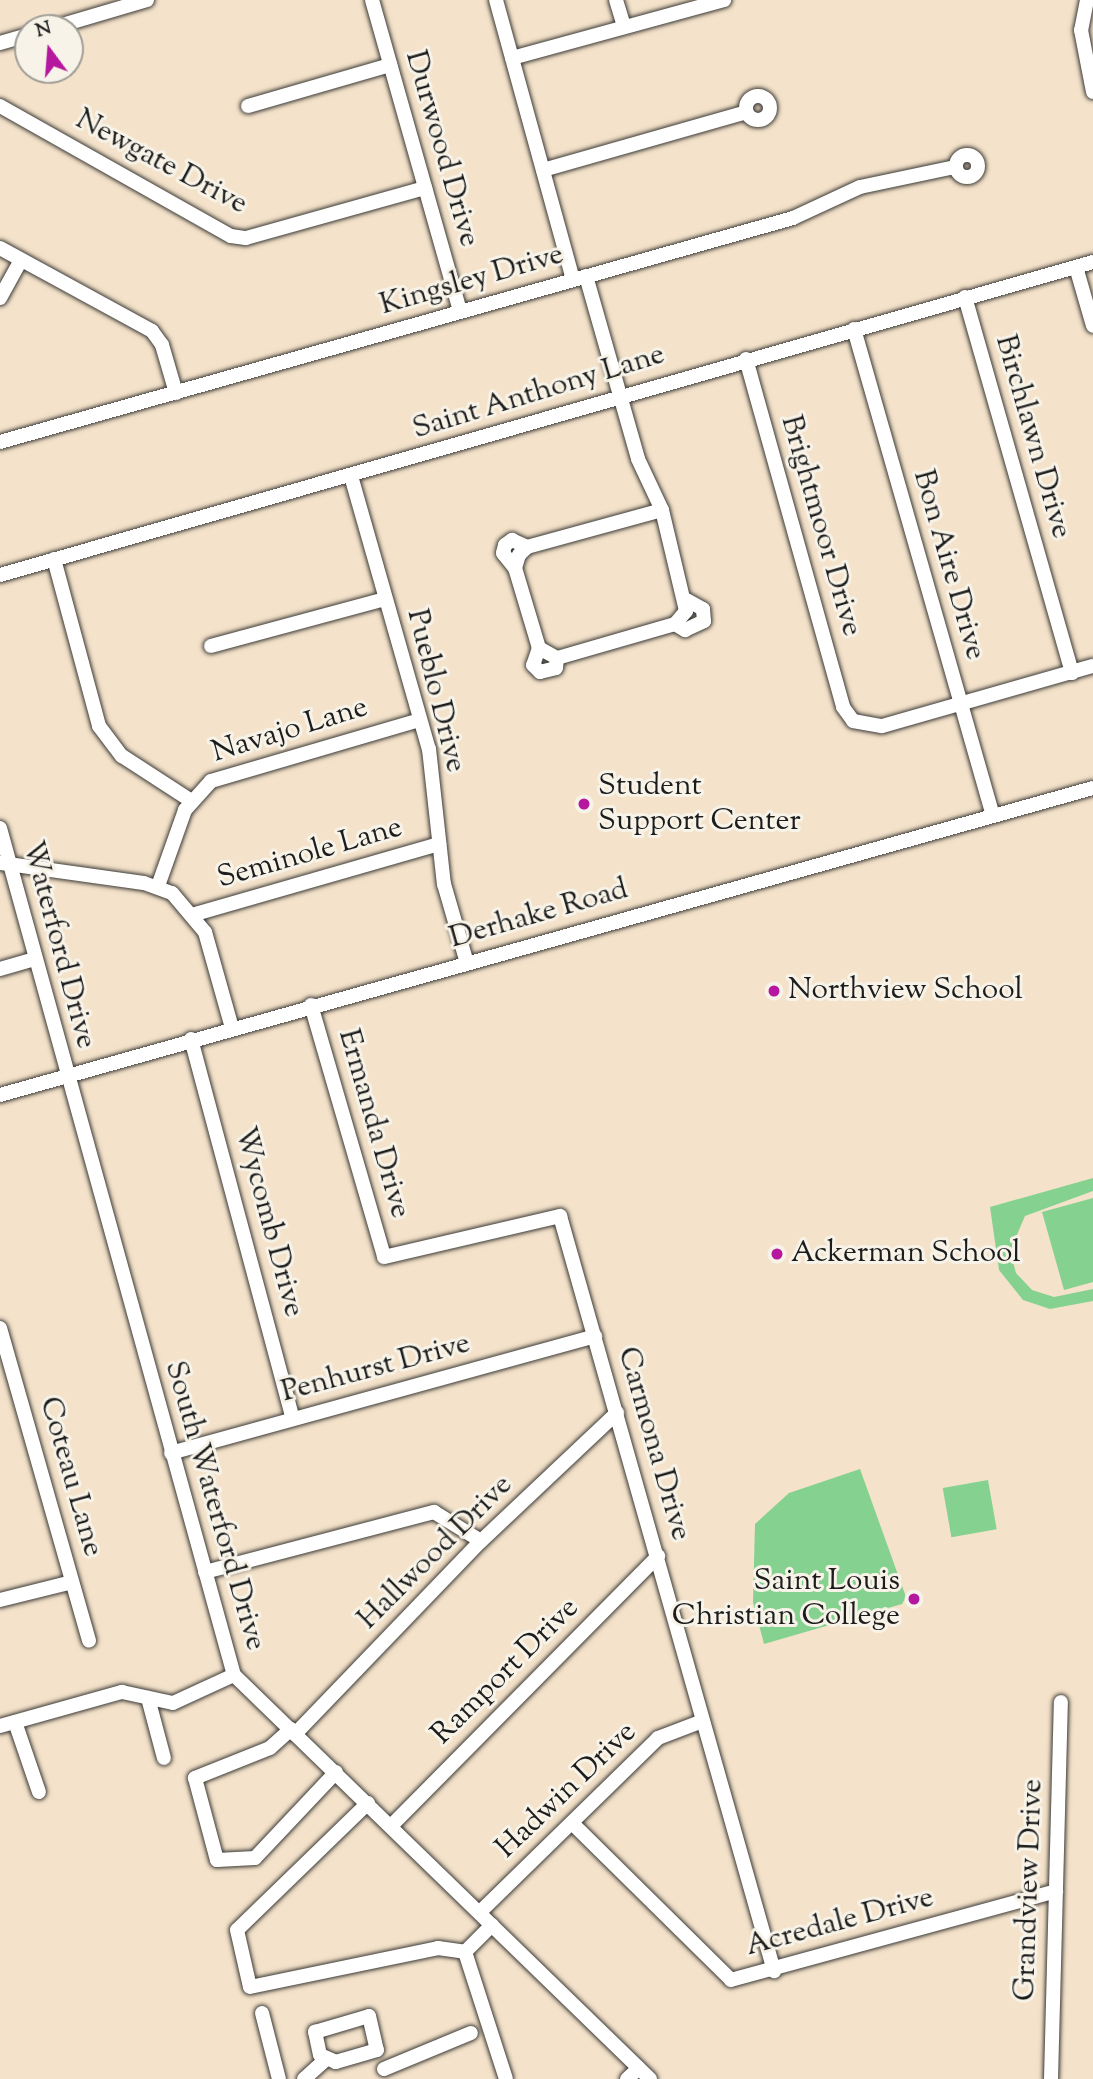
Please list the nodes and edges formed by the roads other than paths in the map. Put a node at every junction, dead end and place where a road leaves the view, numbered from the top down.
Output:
1 (147, 0) edge
2 (372, 0) edge
3 (496, 0) edge
4 (616, 0) edge
5 (724, 0) edge
6 (1087, 0) edge
7 (84, 19) edge
8 (624, 27) junction
9 (512, 58) junction
10 (390, 65) junction
11 (1093, 92) edge
12 (0, 106) edge
13 (248, 106) dead end
14 (746, 112) dead end
15 (955, 167) dead end
16 (543, 170) junction
17 (425, 188) junction
18 (0, 248) edge
19 (21, 260) junction
20 (1093, 262) edge
21 (1076, 267) junction
22 (579, 278) junction
23 (0, 298) edge
24 (965, 298) junction
25 (460, 312) junction
26 (1093, 326) edge
27 (854, 329) junction
28 (746, 359) junction
29 (176, 393) junction
30 (620, 396) junction
31 (0, 442) edge
32 (351, 476) junction
33 (662, 510) junction
34 (54, 559) junction
35 (0, 575) edge
36 (385, 599) junction
37 (211, 646) dead end
38 (1093, 666) edge
39 (1072, 673) junction
40 (960, 705) junction
41 (419, 720) junction
42 (1093, 788) edge
43 (190, 800) junction
44 (993, 816) junction
45 (0, 828) edge
46 (439, 844) junction
47 (5, 863) edge
48 (158, 886) junction
49 (195, 914) junction
50 (35, 959) junction
51 (467, 963) junction
52 (0, 969) edge
53 (311, 1005) junction
54 (232, 1028) junction
55 (191, 1039) junction
56 (66, 1076) junction
57 (0, 1095) edge
58 (560, 1216) joint
59 (0, 1328) edge
60 (595, 1336) junction
61 (5, 1361) edge
62 (617, 1413) junction
63 (293, 1419) junction
64 (171, 1452) junction
65 (481, 1541) junction
66 (658, 1556) junction
67 (205, 1572) junction
68 (72, 1582) junction
69 (0, 1600) edge
70 (89, 1641) dead end
71 (234, 1675) junction
72 (148, 1698) junction
73 (1061, 1702) dead end
74 (15, 1722) junction
75 (700, 1722) junction
76 (0, 1726) edge
77 (293, 1732) junction
78 (164, 1758) dead end
79 (336, 1772) junction
80 (39, 1792) dead end
81 (368, 1803) junction
82 (573, 1824) junction
83 (391, 1826) junction
84 (1056, 1891) junction
85 (480, 1912) junction
86 (492, 1925) junction
87 (465, 1952) junction
88 (774, 1971) junction
89 (262, 2013) dead end
90 (471, 2033) dead end
91 (377, 2050) junction
92 (327, 2058) junction
93 (639, 2068) junction
94 (385, 2074) edge
95 (279, 2079) edge
96 (304, 2079) edge
97 (506, 2079) edge
98 (627, 2079) edge
99 (650, 2079) edge
100 (1051, 2079) edge

1 - 7 street
2 - 10 street, Durwood Drive
3 - 9 street
4 - 8 street
5 - 8 street
6 - 11 street
8 - 9 street
9 - 16 street
10 - 13 street
10 - 17 street, Durwood Drive
12 - 17 street, Newgate Drive
14 - 16 street
15 - 22 street, Kingsley Drive
16 - 22 street
17 - 25 street, Durwood Drive
18 - 19 street
19 - 23 street
19 - 29 street
20 - 21 street, Saint Anthony Lane
21 - 24 street, Saint Anthony Lane
21 - 26 street
22 - 25 street, Kingsley Drive
22 - 30 street
24 - 27 street, Saint Anthony Lane
24 - 39 street, Birchlawn Drive
25 - 29 street, Kingsley Drive
27 - 28 street, Saint Anthony Lane
27 - 40 street, Bon Aire Drive
28 - 30 street, Saint Anthony Lane
28 - 40 street, Brightmoor Drive
29 - 31 street, Kingsley Drive
30 - 32 street, Saint Anthony Lane
30 - 33 street
32 - 34 street, Saint Anthony Lane
32 - 36 street, Pueblo Drive
33 - 33 street
34 - 35 street, Saint Anthony Lane
34 - 43 street
36 - 37 street
36 - 41 street, Pueblo Drive
38 - 39 street
39 - 40 street
40 - 44 street, Bon Aire Drive
41 - 43 street, Navajo Lane
41 - 46 street, Pueblo Drive
42 - 44 street, Derhake Road
43 - 48 street, Navajo Lane
44 - 51 street, Derhake Road
45 - 47 street, Waterford Drive
46 - 49 street, Seminole Lane
46 - 51 street, Pueblo Drive
47 - 48 street
47 - 50 street, Waterford Drive
48 - 49 street
49 - 54 street
50 - 52 street
50 - 56 street, Waterford Drive
51 - 53 street, Derhake Road
53 - 54 street, Derhake Road
53 - 58 street, Ermanda Drive
54 - 55 street, Derhake Road
55 - 56 street, Derhake Road
55 - 63 street, Wycomb Drive
56 - 57 street, Derhake Road
56 - 64 street, South Waterford Drive
58 - 60 street, Carmona Drive
59 - 61 street, Coteau Lane
60 - 62 street, Carmona Drive
60 - 63 street, Penhurst Drive
61 - 68 street, Coteau Lane
62 - 65 street, Hallwood Drive
62 - 66 street, Carmona Drive
63 - 64 street, Penhurst Drive
64 - 67 street, South Waterford Drive
65 - 67 street
65 - 77 street, Hallwood Drive
66 - 75 street, Carmona Drive
66 - 83 street, Ramport Drive
67 - 71 street, South Waterford Drive
68 - 69 street
68 - 70 street, Coteau Lane
71 - 72 street
71 - 77 street, South Waterford Drive
72 - 74 street
72 - 78 street
73 - 84 street, Grandview Drive
74 - 76 street
74 - 80 street
75 - 82 street, Hadwin Drive
75 - 88 street, Carmona Drive
77 - 79 street, South Waterford Drive
77 - 79 street, Hallwood Drive
79 - 81 street, South Waterford Drive
81 - 83 street, South Waterford Drive
81 - 87 street
82 - 85 street, Hadwin Drive
82 - 88 street, Acredale Drive
83 - 85 street, South Waterford Drive
84 - 88 street, Acredale Drive
84 - 100 street, Grandview Drive
85 - 86 street, South Waterford Drive
86 - 87 street
86 - 93 street, South Waterford Drive
87 - 97 street
89 - 95 street
90 - 94 street
91 - 92 street
91 - 92 street
91 - 94 street
92 - 96 street
93 - 98 street
93 - 99 street, South Waterford Drive

